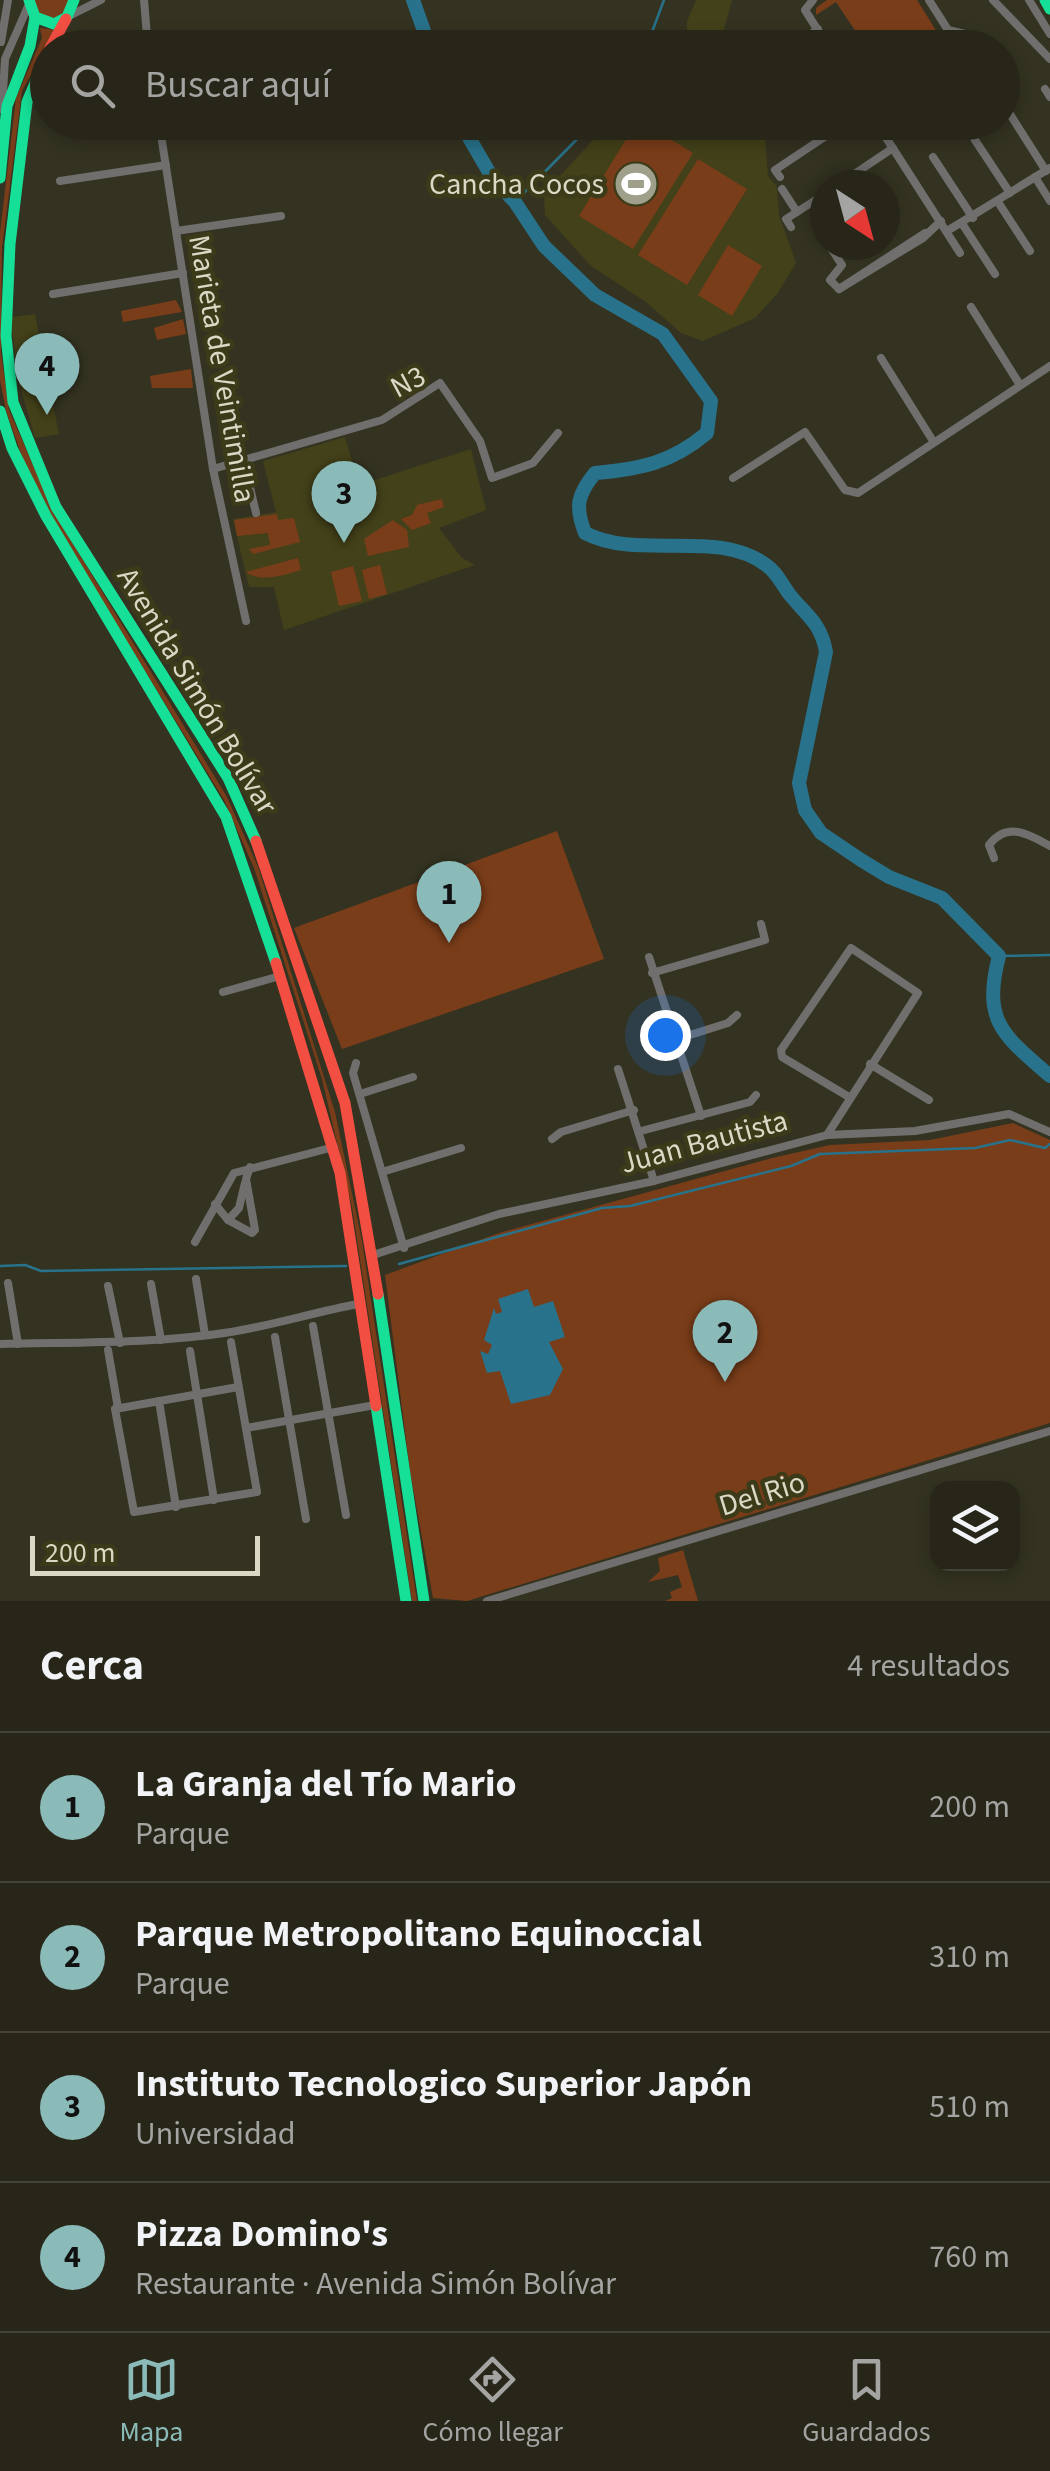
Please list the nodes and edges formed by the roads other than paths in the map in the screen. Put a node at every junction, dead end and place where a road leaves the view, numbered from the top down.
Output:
1 (8, 0) edge
2 (74, 0) edge
3 (101, 0) edge
4 (144, 0) edge
5 (812, 0) edge
6 (928, 0) edge
7 (993, 0) edge
8 (1029, 0) edge
9 (1045, 0) edge
10 (29, 2) edge
11 (1050, 9) edge
12 (35, 16) junction
13 (66, 18) junction
14 (34, 30) edge
15 (60, 30) edge
16 (147, 30) edge
17 (818, 30) edge
18 (948, 30) edge
19 (1050, 34) edge
20 (0, 42) edge
21 (12, 42) junction
22 (1046, 52) edge
23 (30, 53) edge
24 (1050, 59) edge
25 (30, 95) edge
26 (1020, 129) edge
27 (161, 140) edge
28 (820, 140) edge
29 (888, 140) edge
30 (975, 140) edge
31 (894, 148) junction
32 (2, 152) junction
33 (933, 157) dead end
34 (166, 164) junction
35 (861, 170) edge
36 (1048, 170) edge
37 (780, 177) dead end
38 (0, 178) edge
39 (1035, 178) junction
40 (60, 181) dead end
41 (782, 189) dead end
42 (1010, 193) junction
43 (1050, 201) edge
44 (998, 202) junction
45 (810, 204) edge
46 (797, 212) junction
47 (281, 216) dead end
48 (973, 218) junction
49 (941, 222) junction
50 (963, 224) junction
51 (791, 228) dead end
52 (176, 231) junction
53 (947, 231) junction
54 (900, 249) edge
55 (1030, 251) dead end
56 (960, 253) dead end
57 (839, 260) edge
58 (884, 260) edge
59 (184, 273) junction
60 (995, 274) dead end
61 (53, 294) dead end
62 (971, 307) dead end
63 (881, 358) dead end
64 (1050, 366) edge
65 (1020, 385) junction
66 (0, 411) edge
67 (558, 434) dead end
68 (932, 441) junction
69 (244, 462) junction
70 (212, 470) junction
71 (734, 478) dead end
72 (256, 513) dead end
73 (246, 621) dead end
74 (1050, 846) edge
75 (994, 858) dead end
76 (761, 924) dead end
77 (650, 957) dead end
78 (652, 973) junction
79 (280, 976) junction
80 (223, 992) dead end
81 (737, 1015) dead end
82 (674, 1040) junction
83 (356, 1062) dead end
84 (870, 1064) junction
85 (618, 1069) dead end
86 (413, 1078) dead end
87 (360, 1094) junction
88 (756, 1095) dead end
89 (850, 1096) junction
90 (929, 1100) dead end
91 (634, 1110) junction
92 (701, 1116) junction
93 (641, 1131) junction
94 (1050, 1132) edge
95 (827, 1135) junction
96 (552, 1139) dead end
97 (334, 1147) junction
98 (461, 1148) dead end
99 (250, 1168) junction
100 (382, 1172) junction
101 (246, 1179) junction
102 (654, 1181) junction
103 (214, 1204) junction
104 (228, 1220) junction
105 (195, 1242) dead end
106 (404, 1248) junction
107 (372, 1255) junction
108 (196, 1279) dead end
109 (8, 1284) dead end
110 (151, 1284) dead end
111 (108, 1286) dead end
112 (358, 1304) junction
113 (313, 1326) dead end
114 (205, 1335) junction
115 (275, 1336) dead end
116 (161, 1340) junction
117 (231, 1342) dead end
118 (120, 1343) junction
119 (0, 1344) edge
120 (18, 1344) junction
121 (108, 1350) dead end
122 (190, 1351) dead end
123 (238, 1387) junction
124 (196, 1394) junction
125 (159, 1401) junction
126 (375, 1405) junction
127 (118, 1408) junction
128 (327, 1414) junction
129 (290, 1420) junction
130 (246, 1428) junction
131 (1050, 1432) edge
132 (214, 1500) junction
133 (176, 1507) junction
134 (346, 1515) dead end
135 (306, 1519) dead end
136 (516, 1597) edge
137 (406, 1601) edge
138 (424, 1601) edge
139 (488, 1601) edge

1 - 20 street
2 - 13 main road, Avenida Simón Bolívar
3 - 13 street
4 - 16 street
5 - 17 street
6 - 18 street
7 - 22 street
8 - 19 street
9 - 11 main road
10 - 12 main road
10 - 21 street
12 - 13 main road
12 - 14 main road
13 - 15 main road, Avenida Simón Bolívar
20 - 21 street
21 - 32 street
22 - 24 street
23 - 32 main road
25 - 107 main road, Avenida Simón Bolívar
26 - 36 street
27 - 34 street, Marieta de Veintimilla
28 - 37 street
29 - 31 street
30 - 42 street
31 - 35 street
31 - 49 street
32 - 38 main road
33 - 48 street
34 - 40 street
34 - 52 street, Marieta de Veintimilla
36 - 39 street
39 - 42 street
39 - 43 street
41 - 46 street
42 - 44 street
44 - 48 street
44 - 55 street
45 - 46 street
46 - 51 street
47 - 52 street
48 - 50 street
49 - 53 street
49 - 54 street
50 - 53 street
50 - 60 street
52 - 59 street, Marieta de Veintimilla
53 - 56 street
57 - 58 street
59 - 61 street
59 - 70 street, Marieta de Veintimilla
62 - 65 street
63 - 68 street
64 - 65 street
65 - 68 street
66 - 79 main road, Avenida Simón Bolívar
67 - 69 street, N3
68 - 71 street
69 - 70 street, N3
69 - 72 street
70 - 73 street, Marieta de Veintimilla
74 - 75 street
76 - 78 street
77 - 78 street
78 - 82 street
79 - 80 street
79 - 97 main road, Avenida Simón Bolívar
81 - 82 street
82 - 92 street
83 - 87 street
84 - 89 street
84 - 89 street
84 - 90 street
85 - 91 street
86 - 87 street
87 - 100 street
88 - 92 street
89 - 95 street
91 - 93 street
91 - 96 street
92 - 93 street
93 - 102 street
94 - 95 street, Juan Bautista
95 - 102 street, Juan Bautista
97 - 99 street
97 - 112 main road, Avenida Simón Bolívar
98 - 100 street
99 - 101 street
99 - 103 street
100 - 106 street
101 - 104 street
101 - 104 street
102 - 106 street, Juan Bautista
103 - 104 street
103 - 105 street
106 - 107 street, Juan Bautista
107 - 138 main road, Avenida Simón Bolívar
108 - 114 street
109 - 120 street
110 - 116 street
111 - 118 street
112 - 114 street
112 - 126 main road, Avenida Simón Bolívar
113 - 128 street
114 - 116 street
115 - 129 street
116 - 118 street
117 - 123 street
118 - 120 street
119 - 120 street
121 - 127 street
122 - 124 street
123 - 124 street
123 - 130 street
124 - 125 street
124 - 132 street
125 - 127 street
125 - 133 street
126 - 128 street
126 - 137 main road, Avenida Simón Bolívar
127 - 133 street
128 - 129 street
128 - 134 street
129 - 130 street
129 - 135 street
130 - 132 street
131 - 136 street, Del Rio
132 - 133 street
136 - 139 street, Del Rio

